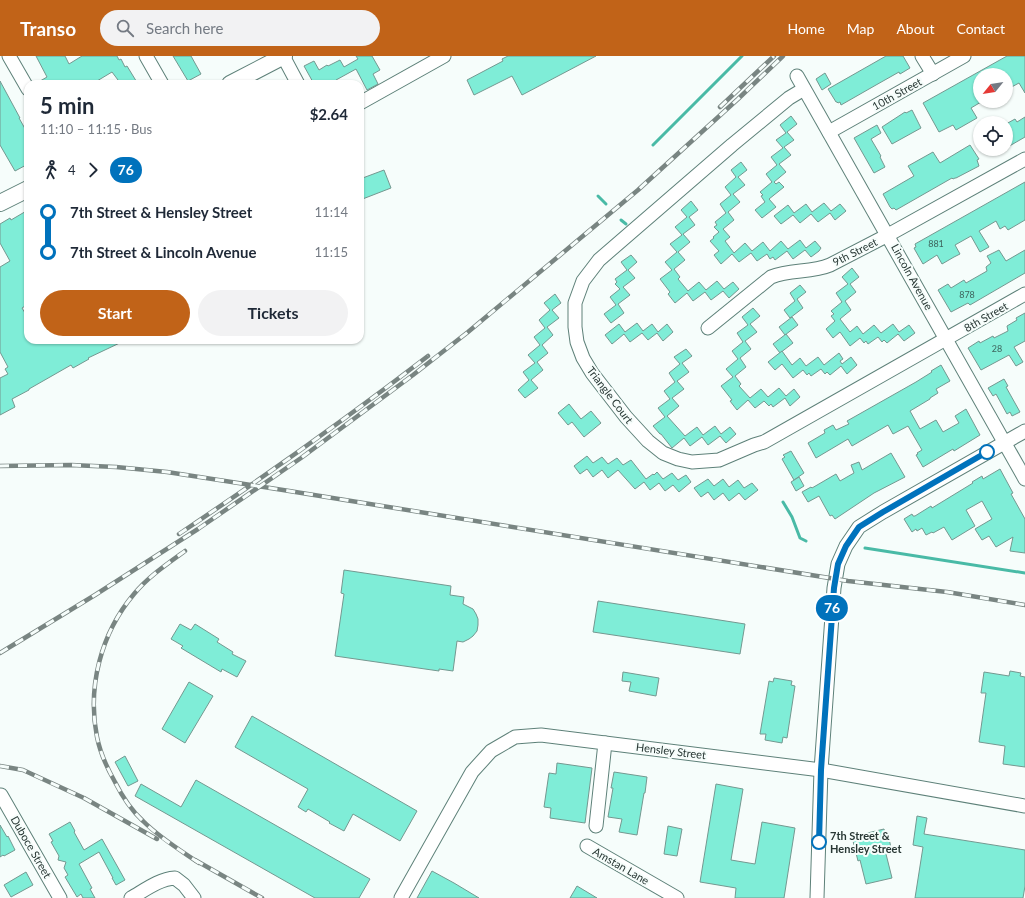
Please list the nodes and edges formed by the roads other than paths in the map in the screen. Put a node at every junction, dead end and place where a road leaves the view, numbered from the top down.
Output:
1 (9, 56) edge
2 (146, 56) edge
3 (284, 56) edge
4 (444, 56) edge
5 (922, 56) edge
6 (964, 56) edge
7 (933, 74) junction
8 (797, 76) dead end
9 (160, 80) edge
10 (238, 80) edge
11 (296, 80) edge
12 (24, 82) edge
13 (804, 88) junction
14 (364, 101) edge
15 (829, 132) junction
16 (1025, 158) edge
17 (24, 191) edge
18 (0, 203) edge
19 (888, 235) junction
20 (1025, 294) edge
21 (708, 328) dead end
22 (947, 339) junction
23 (1025, 431) edge
24 (1004, 442) junction
25 (1025, 479) edge
26 (605, 743) junction
27 (821, 770) junction
28 (1, 795) dead end
29 (1025, 806) edge
30 (596, 826) dead end
31 (587, 846) dead end
32 (60, 898) edge
33 (131, 898) edge
34 (194, 898) edge
35 (401, 898) edge
36 (677, 898) edge
37 (817, 898) edge

1 - 12 street
2 - 9 street
3 - 10 main road
3 - 11 street
4 - 14 street
5 - 7 street
6 - 7 street, 10th Street
7 - 15 street, 10th Street
8 - 13 street, Lincoln Avenue
13 - 15 street, Lincoln Avenue
13 - 22 street, Triangle Court
15 - 19 street, Lincoln Avenue
16 - 19 street, 9th Street
17 - 18 main road
19 - 21 street, 9th Street
19 - 22 street, Lincoln Avenue
20 - 22 street, 8th Street
22 - 24 street, Lincoln Avenue
23 - 24 street
24 - 25 street, Lincoln Avenue
24 - 27 street
26 - 27 street, Hensley Street
26 - 30 street
26 - 35 street, Hensley Street
27 - 29 street, Hensley Street
27 - 37 street
28 - 32 street, Duboce Street
31 - 36 street, Amstan Lane
33 - 34 street

